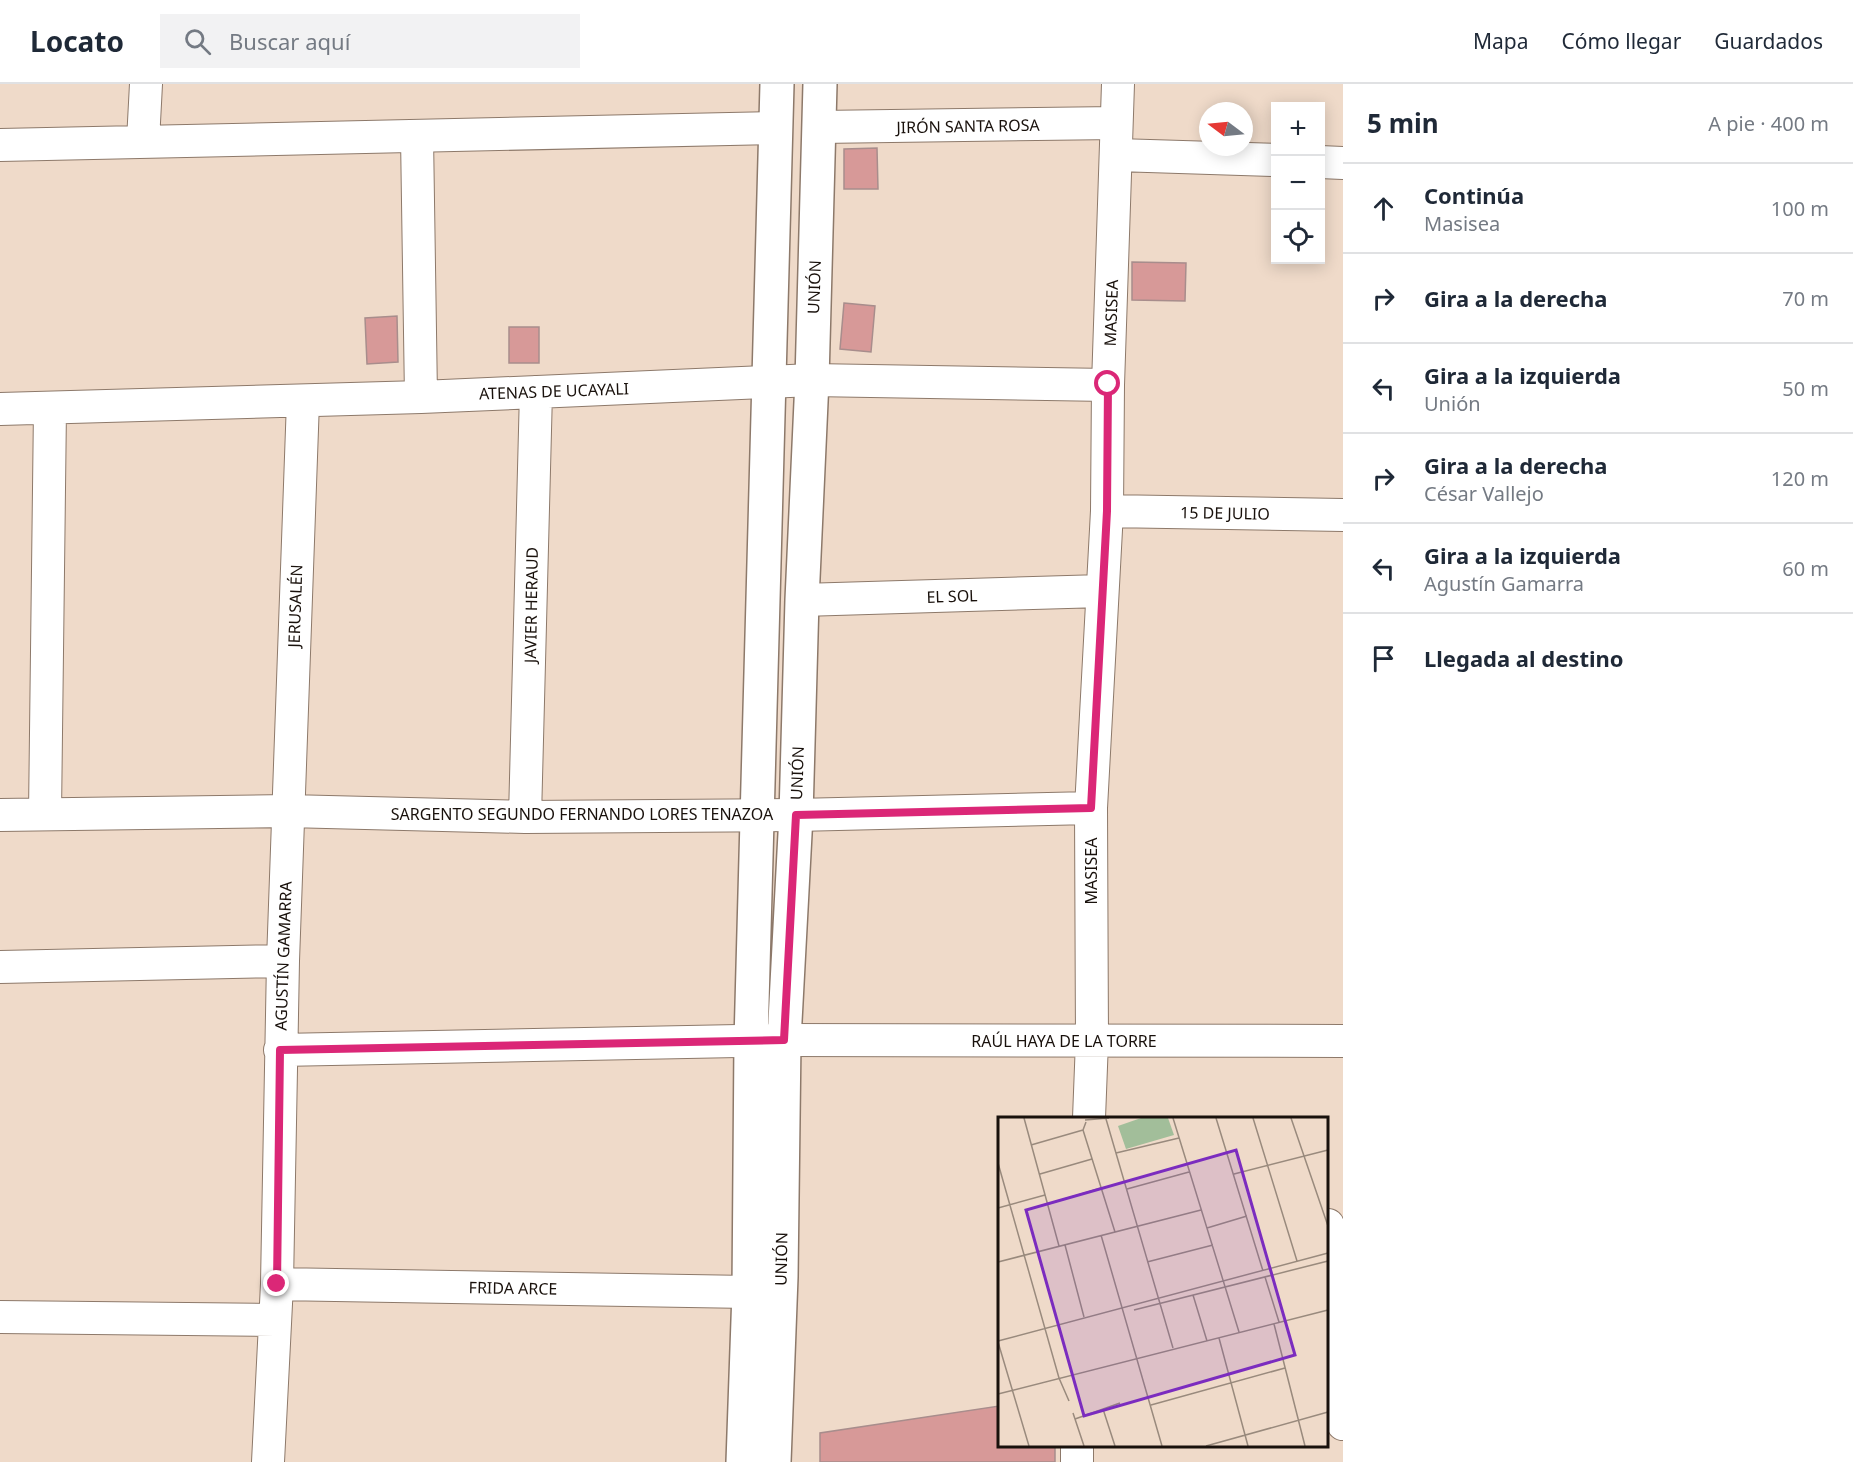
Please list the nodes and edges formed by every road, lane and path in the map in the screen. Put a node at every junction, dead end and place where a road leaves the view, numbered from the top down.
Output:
1 (146, 84) edge
2 (777, 84) edge
3 (820, 84) edge
4 (1118, 84) edge
5 (1116, 123) junction
6 (776, 128) junction
7 (819, 128) junction
8 (417, 136) junction
9 (144, 141) junction
10 (0, 146) edge
11 (1117, 155) junction
12 (1271, 160) edge
13 (1325, 162) edge
14 (1343, 163) edge
15 (812, 380) junction
16 (769, 382) junction
17 (1108, 384) junction
18 (536, 392) junction
19 (421, 397) junction
20 (303, 400) junction
21 (50, 408) junction
22 (0, 409) edge
23 (1107, 511) junction
24 (1343, 515) edge
25 (1102, 591) junction
26 (802, 600) junction
27 (1091, 808) junction
28 (288, 811) junction
29 (0, 814) edge
30 (45, 814) junction
31 (757, 815) junction
32 (796, 815) junction
33 (525, 817) junction
34 (283, 961) junction
35 (0, 968) edge
36 (784, 1040) junction
37 (751, 1041) junction
38 (1092, 1041) junction
39 (1343, 1041) edge
40 (280, 1050) junction
41 (1089, 1117) edge
42 (1328, 1225) edge
43 (277, 1284) junction
44 (749, 1292) junction
45 (0, 1317) edge
46 (275, 1320) junction
47 (1340, 1338) edge
48 (1343, 1424) edge
49 (268, 1462) edge
50 (743, 1462) edge
51 (774, 1462) edge

1 - 9 street
2 - 6 main road, UNIÓN
3 - 7 main road, UNIÓN
4 - 5 street, MASISEA
5 - 7 street, JIRÓN SANTA ROSA
5 - 11 street, MASISEA
6 - 8 street
6 - 16 main road, UNIÓN
7 - 15 main road, UNIÓN
8 - 9 street
8 - 19 street
9 - 10 street
11 - 12 street
11 - 17 street, MASISEA
13 - 14 street
15 - 16 street, ATENAS DE UCAYALI
15 - 17 street, ATENAS DE UCAYALI
15 - 26 main road, UNIÓN
16 - 18 street, ATENAS DE UCAYALI
16 - 31 main road, UNIÓN
17 - 23 street, MASISEA
18 - 19 street, ATENAS DE UCAYALI
18 - 33 street, JAVIER HERAUD
19 - 20 street, ATENAS DE UCAYALI
20 - 21 street, ATENAS DE UCAYALI
20 - 28 street, JERUSALÉN
21 - 22 street, ATENAS DE UCAYALI
21 - 30 street
23 - 24 street, 15 DE JULIO
23 - 25 street, MASISEA
25 - 26 street, EL SOL
25 - 27 street, MASISEA
26 - 32 main road, UNIÓN
27 - 32 street, SARGENTO SEGUNDO FERNANDO LORES TENAZOA
27 - 38 street, MASISEA
28 - 30 street, SARGENTO SEGUNDO FERNANDO LORES TENAZOA
28 - 33 street, SARGENTO SEGUNDO FERNANDO LORES TENAZOA
28 - 34 street, AGUSTÍN GAMARRA
29 - 30 street, SARGENTO SEGUNDO FERNANDO LORES TENAZOA
31 - 32 street, SARGENTO SEGUNDO FERNANDO LORES TENAZOA
31 - 33 street, SARGENTO SEGUNDO FERNANDO LORES TENAZOA
31 - 37 main road, UNIÓN
32 - 36 main road, UNIÓN
34 - 35 street
34 - 40 street, AGUSTÍN GAMARRA
36 - 37 street, RAÚL HAYA DE LA TORRE
36 - 38 street, RAÚL HAYA DE LA TORRE
36 - 51 main road, UNIÓN
37 - 40 street, RAÚL HAYA DE LA TORRE
37 - 44 main road, UNIÓN
38 - 39 street, RAÚL HAYA DE LA TORRE
38 - 41 street, MASISEA
40 - 43 street, AGUSTÍN GAMARRA
42 - 47 street
43 - 44 street, FRIDA ARCE
43 - 46 street, AGUSTÍN GAMARRA
44 - 50 main road, UNIÓN
45 - 46 street
46 - 49 street, AGUSTÍN GAMARRA
47 - 48 street

